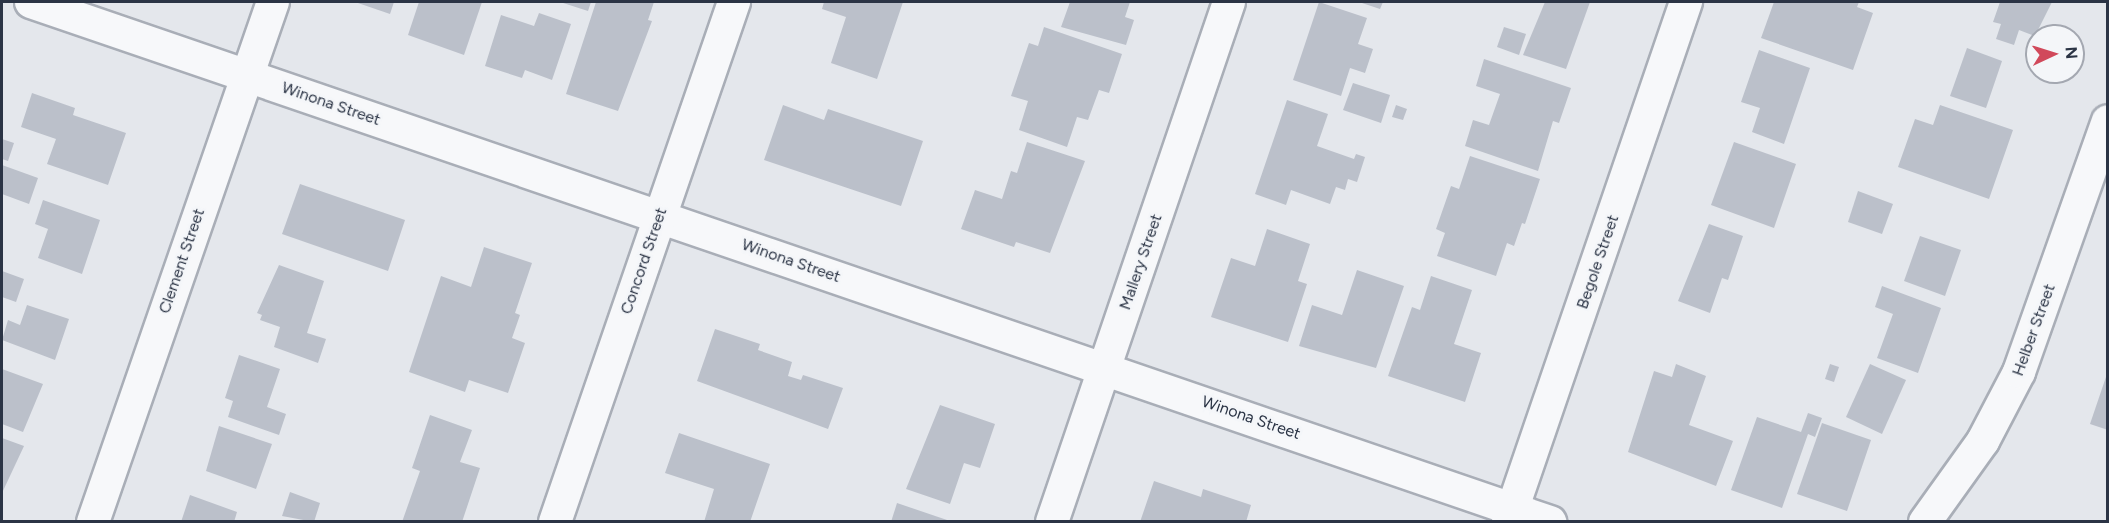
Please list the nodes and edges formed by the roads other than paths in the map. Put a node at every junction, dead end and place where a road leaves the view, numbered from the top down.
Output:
1 (31, 2) edge
2 (273, 2) edge
3 (734, 2) edge
4 (1229, 2) edge
5 (1686, 2) edge
6 (247, 75) junction
7 (2108, 122) edge
8 (660, 216) junction
9 (1104, 368) junction
10 (1510, 515) edge
11 (93, 522) edge
12 (555, 522) edge
13 (1052, 522) edge
14 (1550, 522) edge
15 (1925, 522) edge

1 - 6 street, Winona Street
2 - 6 street, Clement Street
3 - 8 street, Concord Street
4 - 9 street, Mallery Street
5 - 10 street, Begole Street
6 - 8 street, Winona Street
6 - 11 street, Clement Street
7 - 15 street, Helber Street
8 - 9 street, Winona Street
8 - 12 street, Concord Street
9 - 10 street, Winona Street
9 - 13 street, Mallery Street
10 - 14 street, Winona Street

